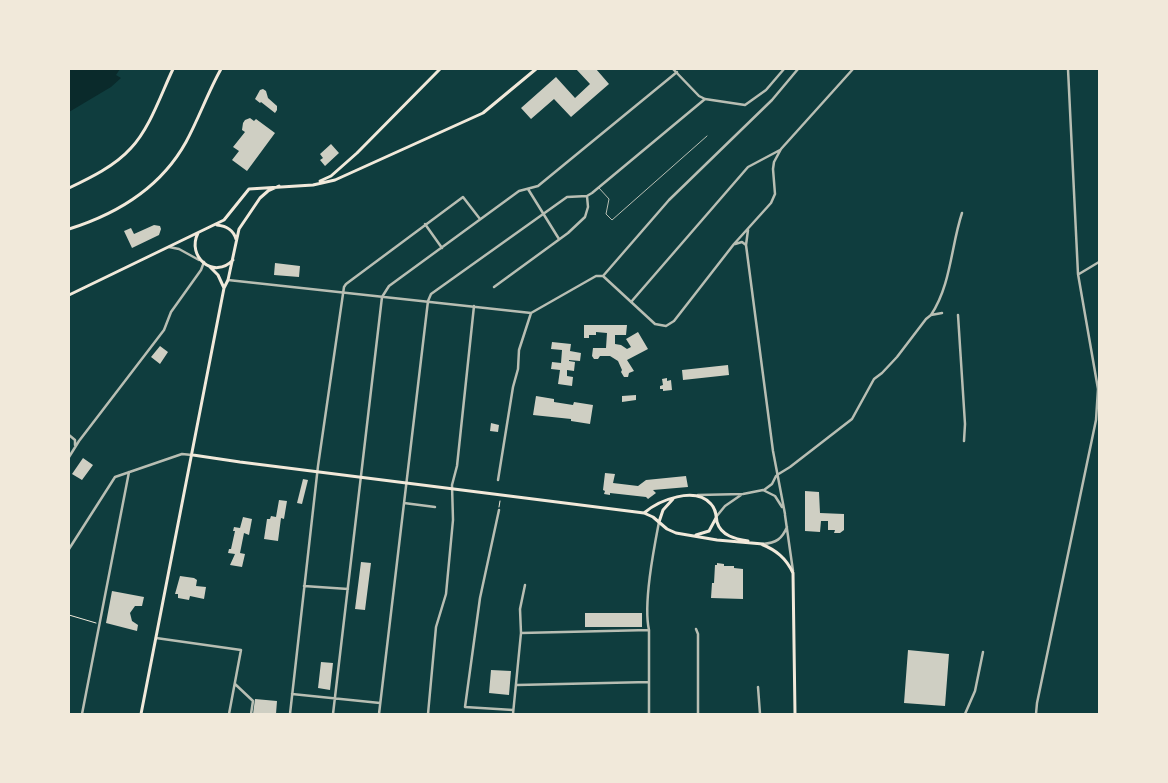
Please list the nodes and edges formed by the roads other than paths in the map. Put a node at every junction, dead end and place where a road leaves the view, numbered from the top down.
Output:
1 (173, 69) edge
2 (221, 69) edge
3 (440, 69) edge
4 (536, 69) edge
5 (673, 69) edge
6 (784, 69) edge
7 (798, 69) edge
8 (853, 69) edge
9 (1068, 69) edge
10 (677, 72) junction
11 (705, 99) junction
12 (707, 136) dead end
13 (781, 149) junction
14 (313, 185) junction
15 (279, 186) junction
16 (598, 187) junction
17 (69, 188) edge
18 (528, 189) junction
19 (587, 196) junction
20 (962, 213) dead end
21 (542, 214) junction
22 (480, 219) junction
23 (425, 224) junction
24 (216, 225) junction
25 (748, 228) junction
26 (69, 229) edge
27 (198, 233) junction
28 (559, 239) junction
29 (237, 242) junction
30 (734, 244) junction
31 (746, 245) junction
32 (169, 247) junction
33 (442, 248) junction
34 (233, 260) junction
35 (202, 261) junction
36 (1099, 262) edge
37 (210, 266) junction
38 (1078, 274) junction
39 (602, 276) junction
40 (228, 280) junction
41 (494, 287) dead end
42 (224, 288) junction
43 (343, 293) junction
44 (69, 295) edge
45 (382, 297) junction
46 (428, 301) junction
47 (631, 302) junction
48 (474, 306) junction
49 (531, 313) junction
50 (942, 313) dead end
51 (931, 315) junction
52 (958, 315) dead end
53 (69, 435) edge
54 (964, 442) dead end
55 (75, 447) junction
56 (193, 455) junction
57 (69, 457) edge
58 (130, 472) junction
59 (318, 472) junction
60 (777, 475) junction
61 (361, 477) junction
62 (498, 480) dead end
63 (406, 482) junction
64 (452, 488) junction
65 (763, 490) junction
66 (743, 494) junction
67 (694, 495) junction
68 (676, 497) junction
69 (404, 503) junction
70 (435, 507) dead end
71 (499, 510) road end
72 (644, 513) junction
73 (785, 514) junction
74 (716, 517) junction
75 (659, 522) junction
76 (787, 526) junction
77 (693, 536) junction
78 (763, 544) junction
79 (69, 549) edge
80 (793, 573) junction
81 (526, 585) dead end
82 (304, 586) junction
83 (348, 589) junction
84 (696, 629) dead end
85 (649, 630) junction
86 (521, 633) junction
87 (156, 638) junction
88 (983, 652) dead end
89 (649, 682) junction
90 (235, 684) junction
91 (517, 685) junction
92 (758, 688) dead end
93 (292, 694) junction
94 (334, 699) junction
95 (380, 703) junction
96 (513, 712) edge
97 (82, 714) edge
98 (141, 714) edge
99 (229, 714) edge
100 (251, 714) edge
101 (290, 714) edge
102 (333, 714) edge
103 (379, 714) edge
104 (428, 714) edge
105 (649, 714) edge
106 (698, 714) edge
107 (760, 714) edge
108 (795, 714) edge
109 (965, 714) edge
110 (1036, 714) edge

1 - 17 main road
2 - 26 main road
3 - 14 main road
4 - 14 main road
5 - 10 street
6 - 11 street
7 - 39 street
8 - 13 street
9 - 38 street
10 - 11 street
10 - 18 street
11 - 16 street
12 - 16 lane
13 - 25 street
13 - 47 street
14 - 15 main road
15 - 24 main road
15 - 29 main road
16 - 19 street
18 - 21 street
18 - 22 street
19 - 21 street
19 - 28 street
20 - 51 street
21 - 28 street
21 - 46 street
22 - 23 street
22 - 33 street
23 - 33 street
23 - 43 street
24 - 27 main road
24 - 29 main road
25 - 30 street
25 - 31 street
27 - 32 main road
27 - 35 main road
28 - 41 street
29 - 34 main road
30 - 31 street
30 - 47 street
31 - 60 street
32 - 35 street
32 - 44 main road
33 - 45 street
34 - 37 main road
34 - 40 main road
35 - 37 main road
35 - 55 street
36 - 38 street
37 - 42 main road
38 - 110 street
39 - 47 street
39 - 49 street
40 - 42 main road
40 - 43 street
42 - 56 main road
43 - 45 street
43 - 59 street
45 - 46 street
45 - 61 street
46 - 48 street
46 - 63 street
48 - 49 street
48 - 64 street
49 - 62 street
50 - 51 street
51 - 60 street
52 - 54 street
53 - 55 street
55 - 57 street
56 - 58 street
56 - 59 main road
56 - 87 main road
58 - 79 street
58 - 97 street
59 - 61 main road
59 - 82 street
60 - 65 street
60 - 73 street
61 - 63 main road
61 - 83 street
63 - 64 main road
63 - 69 street
64 - 72 main road
64 - 104 street
65 - 66 street
65 - 73 street
66 - 67 street
66 - 74 street
67 - 68 main road
67 - 74 main road
68 - 72 main road
68 - 75 main road
69 - 70 street
69 - 95 street
71 - 96 street
72 - 75 main road
73 - 76 street
74 - 77 main road
74 - 78 main road
75 - 77 main road
75 - 85 street
76 - 78 street
76 - 80 street
77 - 78 main road
78 - 80 main road
80 - 108 main road
81 - 86 street
82 - 83 street
82 - 93 street
83 - 94 street
84 - 106 street
85 - 86 street
85 - 89 street
86 - 91 street
87 - 90 street
87 - 98 main road
88 - 109 street
89 - 91 street
89 - 105 street
90 - 99 street
90 - 100 street
91 - 96 street
92 - 107 street
93 - 94 street
93 - 101 street
94 - 95 street
94 - 102 street
95 - 103 street

